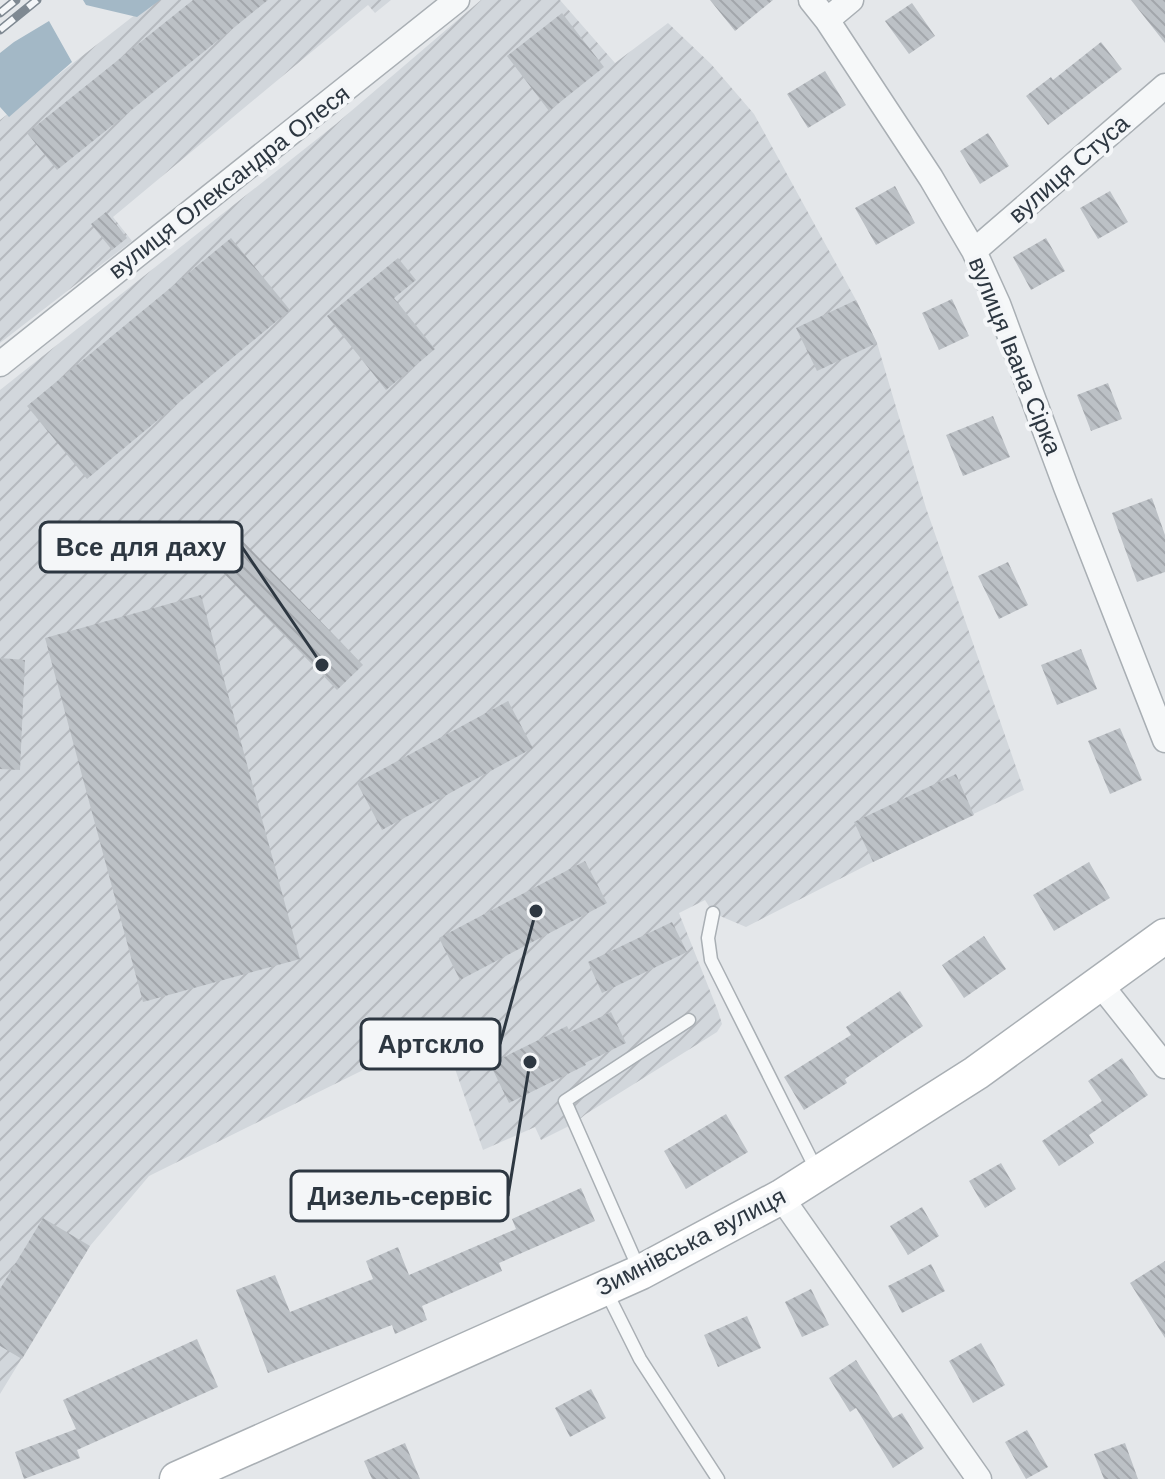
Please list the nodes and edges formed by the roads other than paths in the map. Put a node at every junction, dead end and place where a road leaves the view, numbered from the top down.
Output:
1 (811, 0) edge
2 (851, 0) edge
3 (449, 14) edge
4 (827, 20) junction
5 (1165, 86) edge
6 (974, 251) junction
7 (0, 364) edge
8 (1165, 740) edge
9 (713, 913) dead end
10 (1165, 936) edge
11 (1100, 984) junction
12 (689, 1020) dead end
13 (1165, 1066) edge
14 (818, 1173) junction
15 (781, 1197) junction
16 (641, 1272) junction
17 (604, 1288) junction
18 (177, 1479) edge
19 (718, 1479) edge
20 (979, 1479) edge

1 - 4 street, вулиця Івана Сірка
2 - 4 street
3 - 7 street, вулиця Олександра Олеся
4 - 6 street, вулиця Івана Сірка
5 - 6 street, вулиця Стуса
6 - 8 street, вулиця Івана Сірка
9 - 14 lane
10 - 11 main road, Зимнівська вулиця
11 - 13 street
11 - 14 main road, Зимнівська вулиця
12 - 16 lane
14 - 15 main road, Зимнівська вулиця
15 - 16 main road, Зимнівська вулиця
15 - 20 street
16 - 17 main road, Зимнівська вулиця
17 - 18 main road, Зимнівська вулиця
17 - 19 lane

